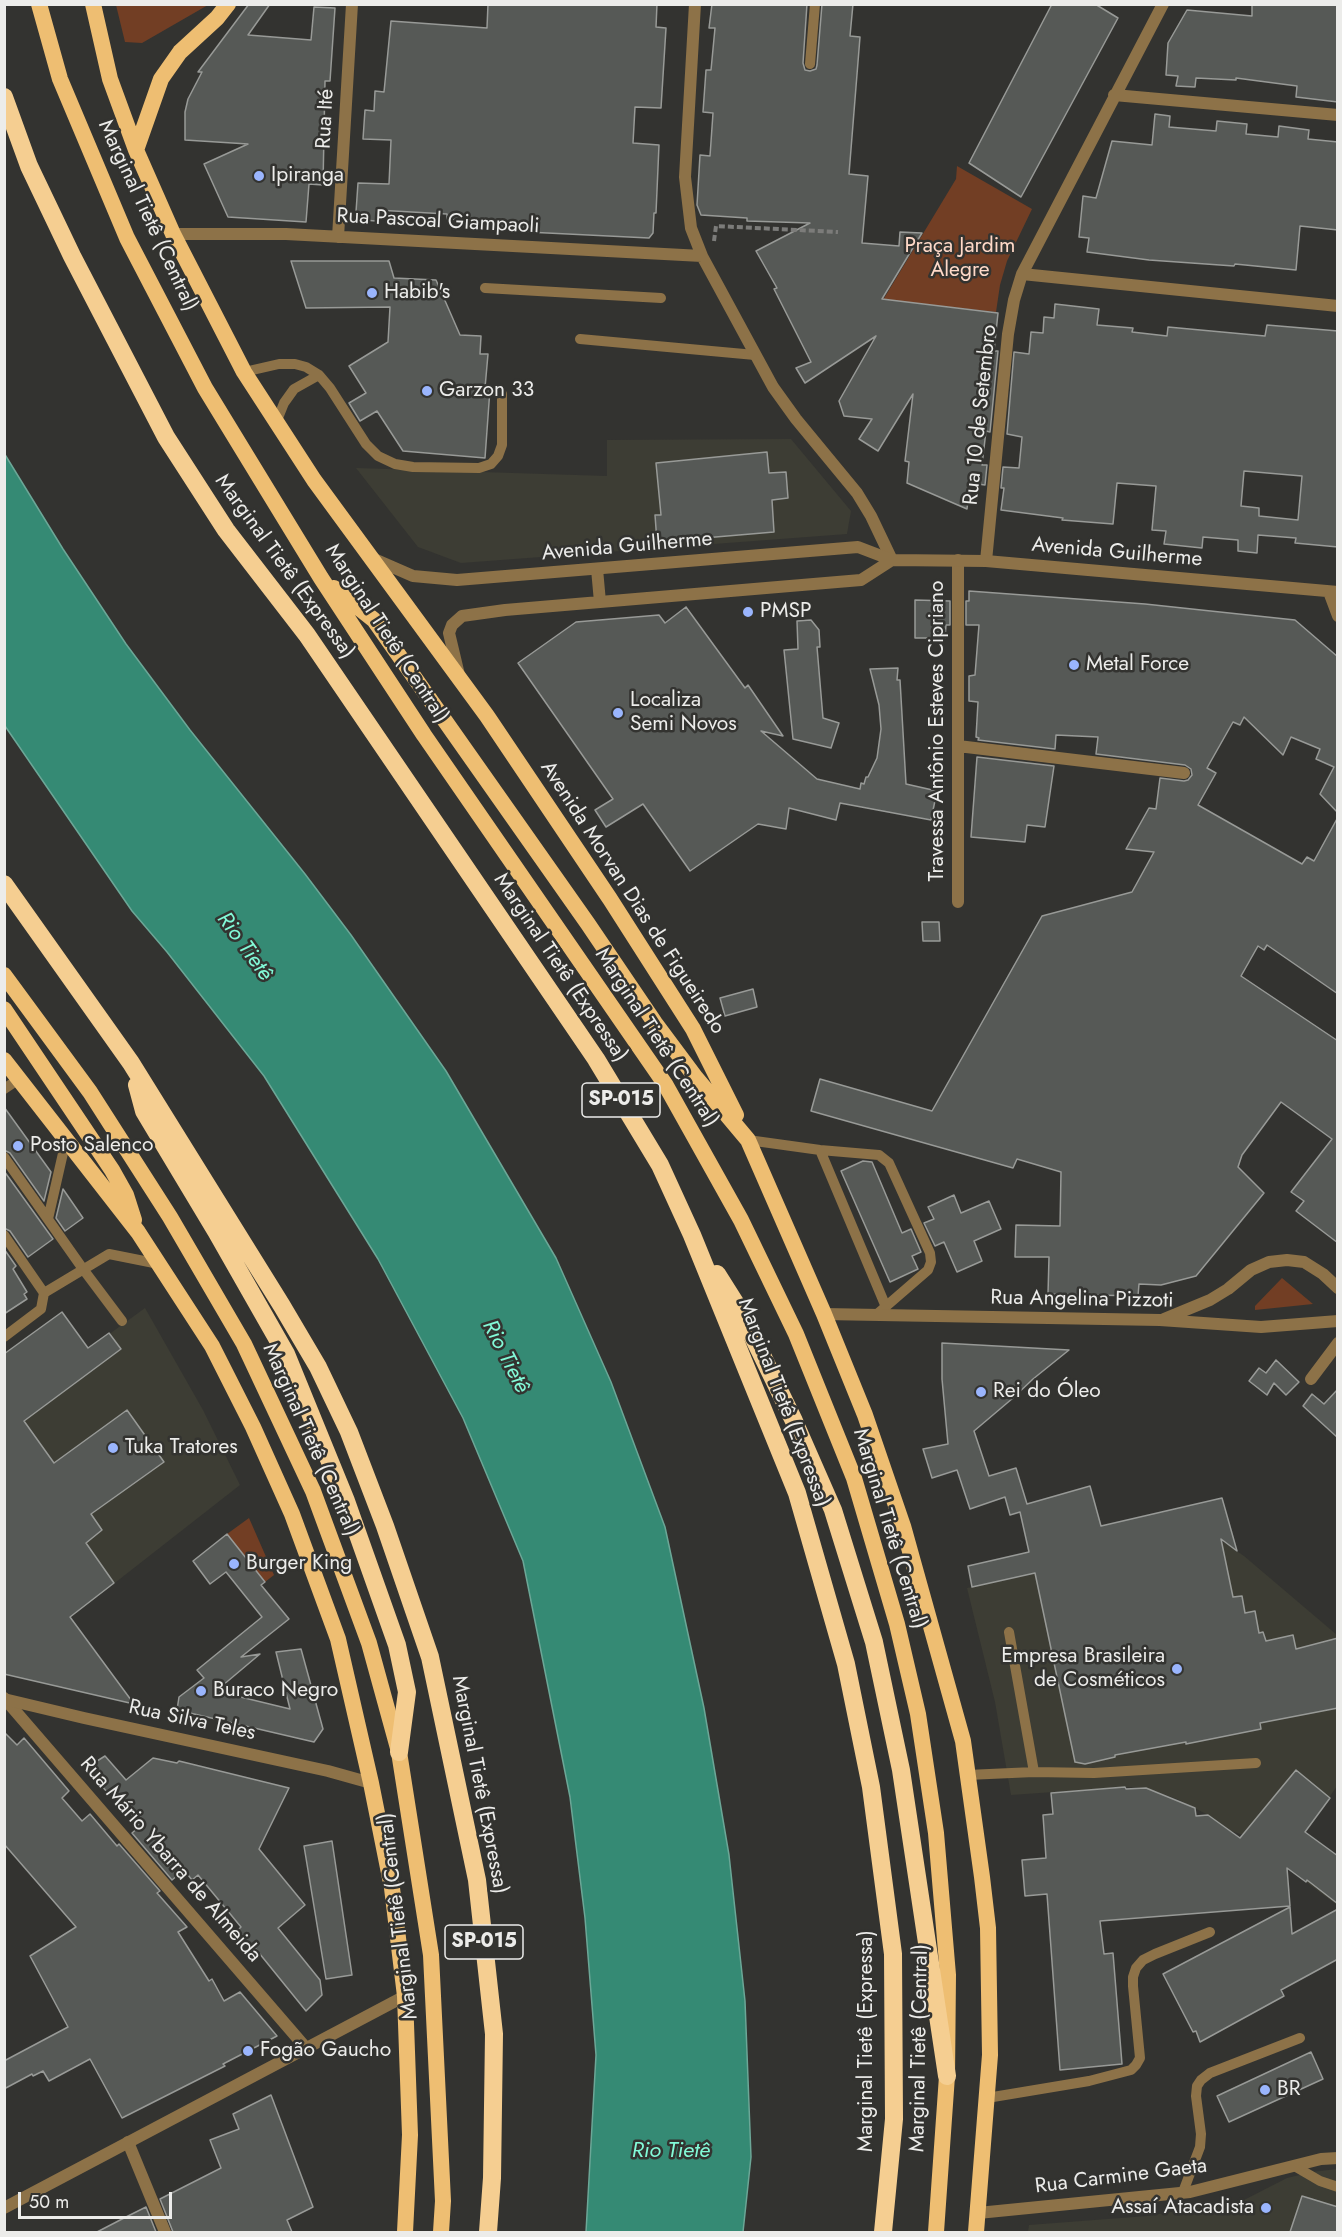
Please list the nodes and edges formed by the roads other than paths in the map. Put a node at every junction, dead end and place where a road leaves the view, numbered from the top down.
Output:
1 (39, 4) edge
2 (93, 4) edge
3 (228, 4) edge
4 (352, 4) edge
5 (695, 4) edge
6 (815, 4) edge
7 (1163, 4) edge
8 (810, 64) dead end
9 (1114, 95) junction
10 (4, 97) edge
11 (1338, 115) edge
12 (136, 150) junction
13 (172, 234) junction
14 (338, 237) junction
15 (702, 256) junction
16 (1022, 274) junction
17 (485, 288) dead end
18 (661, 298) dead end
19 (1338, 306) edge
20 (580, 339) dead end
21 (755, 355) junction
22 (244, 372) junction
23 (319, 375) junction
24 (502, 394) dead end
25 (276, 423) junction
26 (368, 555) junction
27 (892, 560) junction
28 (958, 560) junction
29 (986, 561) junction
30 (597, 569) junction
31 (321, 578) junction
32 (1333, 592) edge
33 (600, 602) junction
34 (1338, 616) edge
35 (460, 679) junction
36 (958, 746) junction
37 (1184, 773) dead end
38 (4, 884) edge
39 (958, 902) dead end
40 (4, 975) edge
41 (4, 1009) edge
42 (4, 1060) edge
43 (130, 1063) junction
44 (19, 1079) junction
45 (4, 1089) edge
46 (66, 1140) junction
47 (748, 1140) junction
48 (820, 1150) junction
49 (4, 1157) edge
50 (48, 1219) junction
51 (138, 1232) junction
52 (4, 1235) edge
53 (692, 1235) junction
54 (159, 1264) junction
55 (83, 1269) junction
56 (1338, 1288) edge
57 (44, 1293) junction
58 (881, 1311) junction
59 (824, 1314) junction
60 (1160, 1320) junction
61 (122, 1321) dead end
62 (1338, 1321) edge
63 (4, 1337) edge
64 (1338, 1343) edge
65 (1311, 1379) dead end
66 (1009, 1632) dead end
67 (5, 1699) edge
68 (399, 1752) junction
69 (1256, 1763) dead end
70 (1034, 1772) junction
71 (967, 1775) junction
72 (371, 1783) junction
73 (1210, 1932) dead end
74 (405, 1996) junction
75 (1300, 2038) dead end
76 (306, 2048) junction
77 (947, 2076) junction
78 (987, 2098) junction
79 (128, 2142) junction
80 (1338, 2158) edge
81 (1296, 2167) junction
82 (1338, 2187) edge
83 (1183, 2192) junction
84 (4, 2208) edge
85 (978, 2213) junction
86 (165, 2232) edge
87 (405, 2232) edge
88 (441, 2232) edge
89 (488, 2232) edge
90 (883, 2232) edge
91 (936, 2232) edge
92 (976, 2232) edge

1 - 31 highway, Marginal Tietê (Central)
2 - 12 highway, Avenida Morvan Dias de Figueiredo
3 - 12 highway
4 - 14 street, Rua Ité
5 - 15 street
6 - 8 lane
7 - 9 street, Rua 10 de Setembro
9 - 11 street
9 - 16 street, Rua 10 de Setembro
10 - 53 highway, Marginal Tietê (Expressa) / SP-015
12 - 13 highway, Avenida Morvan Dias de Figueiredo
13 - 14 street, Rua Pascoal Giampaoli
13 - 22 highway, Avenida Morvan Dias de Figueiredo
14 - 15 street, Rua Pascoal Giampaoli
15 - 21 street
16 - 19 street
16 - 29 street, Rua 10 de Setembro
17 - 18 lane
20 - 21 lane
21 - 27 street
22 - 23 lane
22 - 25 highway, Avenida Morvan Dias de Figueiredo
23 - 24 lane
23 - 25 lane
25 - 26 highway, Avenida Morvan Dias de Figueiredo
26 - 30 street, Avenida Guilherme
26 - 35 highway, Avenida Morvan Dias de Figueiredo
27 - 28 street, Avenida Guilherme
27 - 30 street, Avenida Guilherme
27 - 33 street
28 - 29 street, Avenida Guilherme
28 - 36 street, Travessa Antônio Esteves Cipriano
29 - 32 street, Avenida Guilherme
30 - 33 street
31 - 47 highway
31 - 77 highway, Marginal Tietê (Central)
32 - 34 street
33 - 35 street
35 - 47 highway, Avenida Morvan Dias de Figueiredo
36 - 37 street
36 - 39 street, Travessa Antônio Esteves Cipriano
38 - 43 highway, Marginal Tietê (Expressa) / SP-015
40 - 68 highway, Marginal Tietê (Central)
41 - 51 highway
42 - 44 highway
43 - 68 highway
43 - 89 highway, Marginal Tietê (Expressa) / SP-015
44 - 45 lane
44 - 46 highway
46 - 50 lane
46 - 51 highway
47 - 48 lane
47 - 59 highway
48 - 58 lane
48 - 58 lane
49 - 50 lane
50 - 55 lane
51 - 54 highway
52 - 57 lane
53 - 77 highway
53 - 90 highway, Marginal Tietê (Expressa) / SP-015
54 - 55 lane
54 - 72 highway
55 - 57 lane
55 - 61 lane
56 - 60 street
57 - 63 lane
58 - 59 street, Rua Angelina Pizzoti
58 - 60 street, Rua Angelina Pizzoti
59 - 71 highway
60 - 62 street, Rua Angelina Pizzoti
64 - 65 street
66 - 70 lane
67 - 72 street, Rua Silva Teles
67 - 76 street, Rua Mário Ybarra de Almeida
68 - 88 highway, Marginal Tietê (Central)
69 - 70 lane
70 - 71 lane
71 - 78 highway
72 - 74 highway
73 - 78 lane
74 - 76 street
74 - 87 highway
75 - 83 lane
76 - 79 street
77 - 91 highway, Marginal Tietê (Central)
78 - 85 highway
79 - 84 street
79 - 86 street
80 - 81 street, Rua Carmine Gaeta
81 - 82 lane
81 - 83 street, Rua Carmine Gaeta
83 - 85 street, Rua Carmine Gaeta
85 - 92 highway

